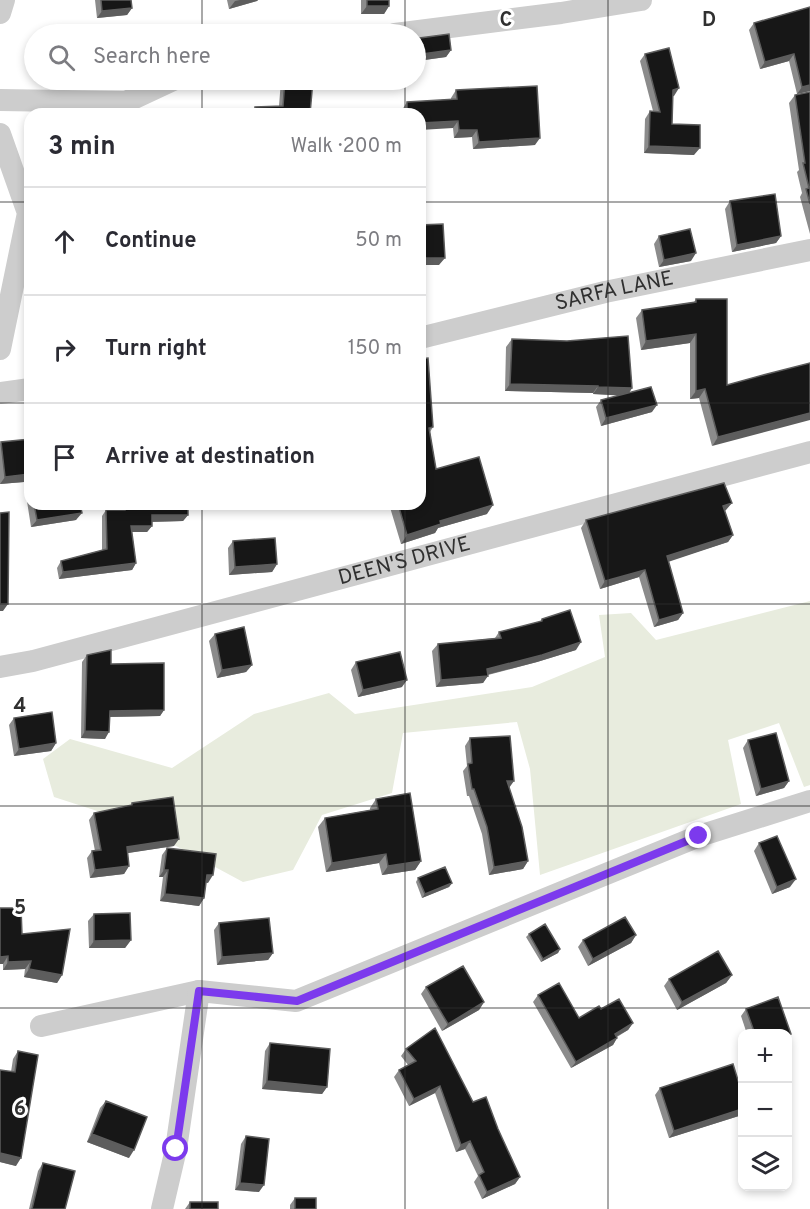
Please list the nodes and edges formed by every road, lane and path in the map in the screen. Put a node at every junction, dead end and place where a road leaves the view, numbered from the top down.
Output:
1 (4, 0) edge
2 (641, 0) edge
3 (0, 13) edge
4 (426, 30) edge
5 (152, 90) edge
6 (0, 100) edge
7 (0, 134) edge
8 (24, 202) edge
9 (24, 232) edge
10 (810, 250) edge
11 (426, 336) edge
12 (0, 349) edge
13 (24, 390) edge
14 (0, 393) edge
15 (810, 453) edge
16 (0, 667) edge
17 (810, 801) edge
18 (199, 991) junction
19 (41, 1026) dead end
20 (162, 1209) edge

1 - 3 street
2 - 4 street
5 - 6 street
7 - 8 street
9 - 12 street
10 - 11 street, SARFA LANE
13 - 14 street
15 - 16 street, DEEN'S DRIVE
17 - 18 street
18 - 19 street
18 - 20 street

